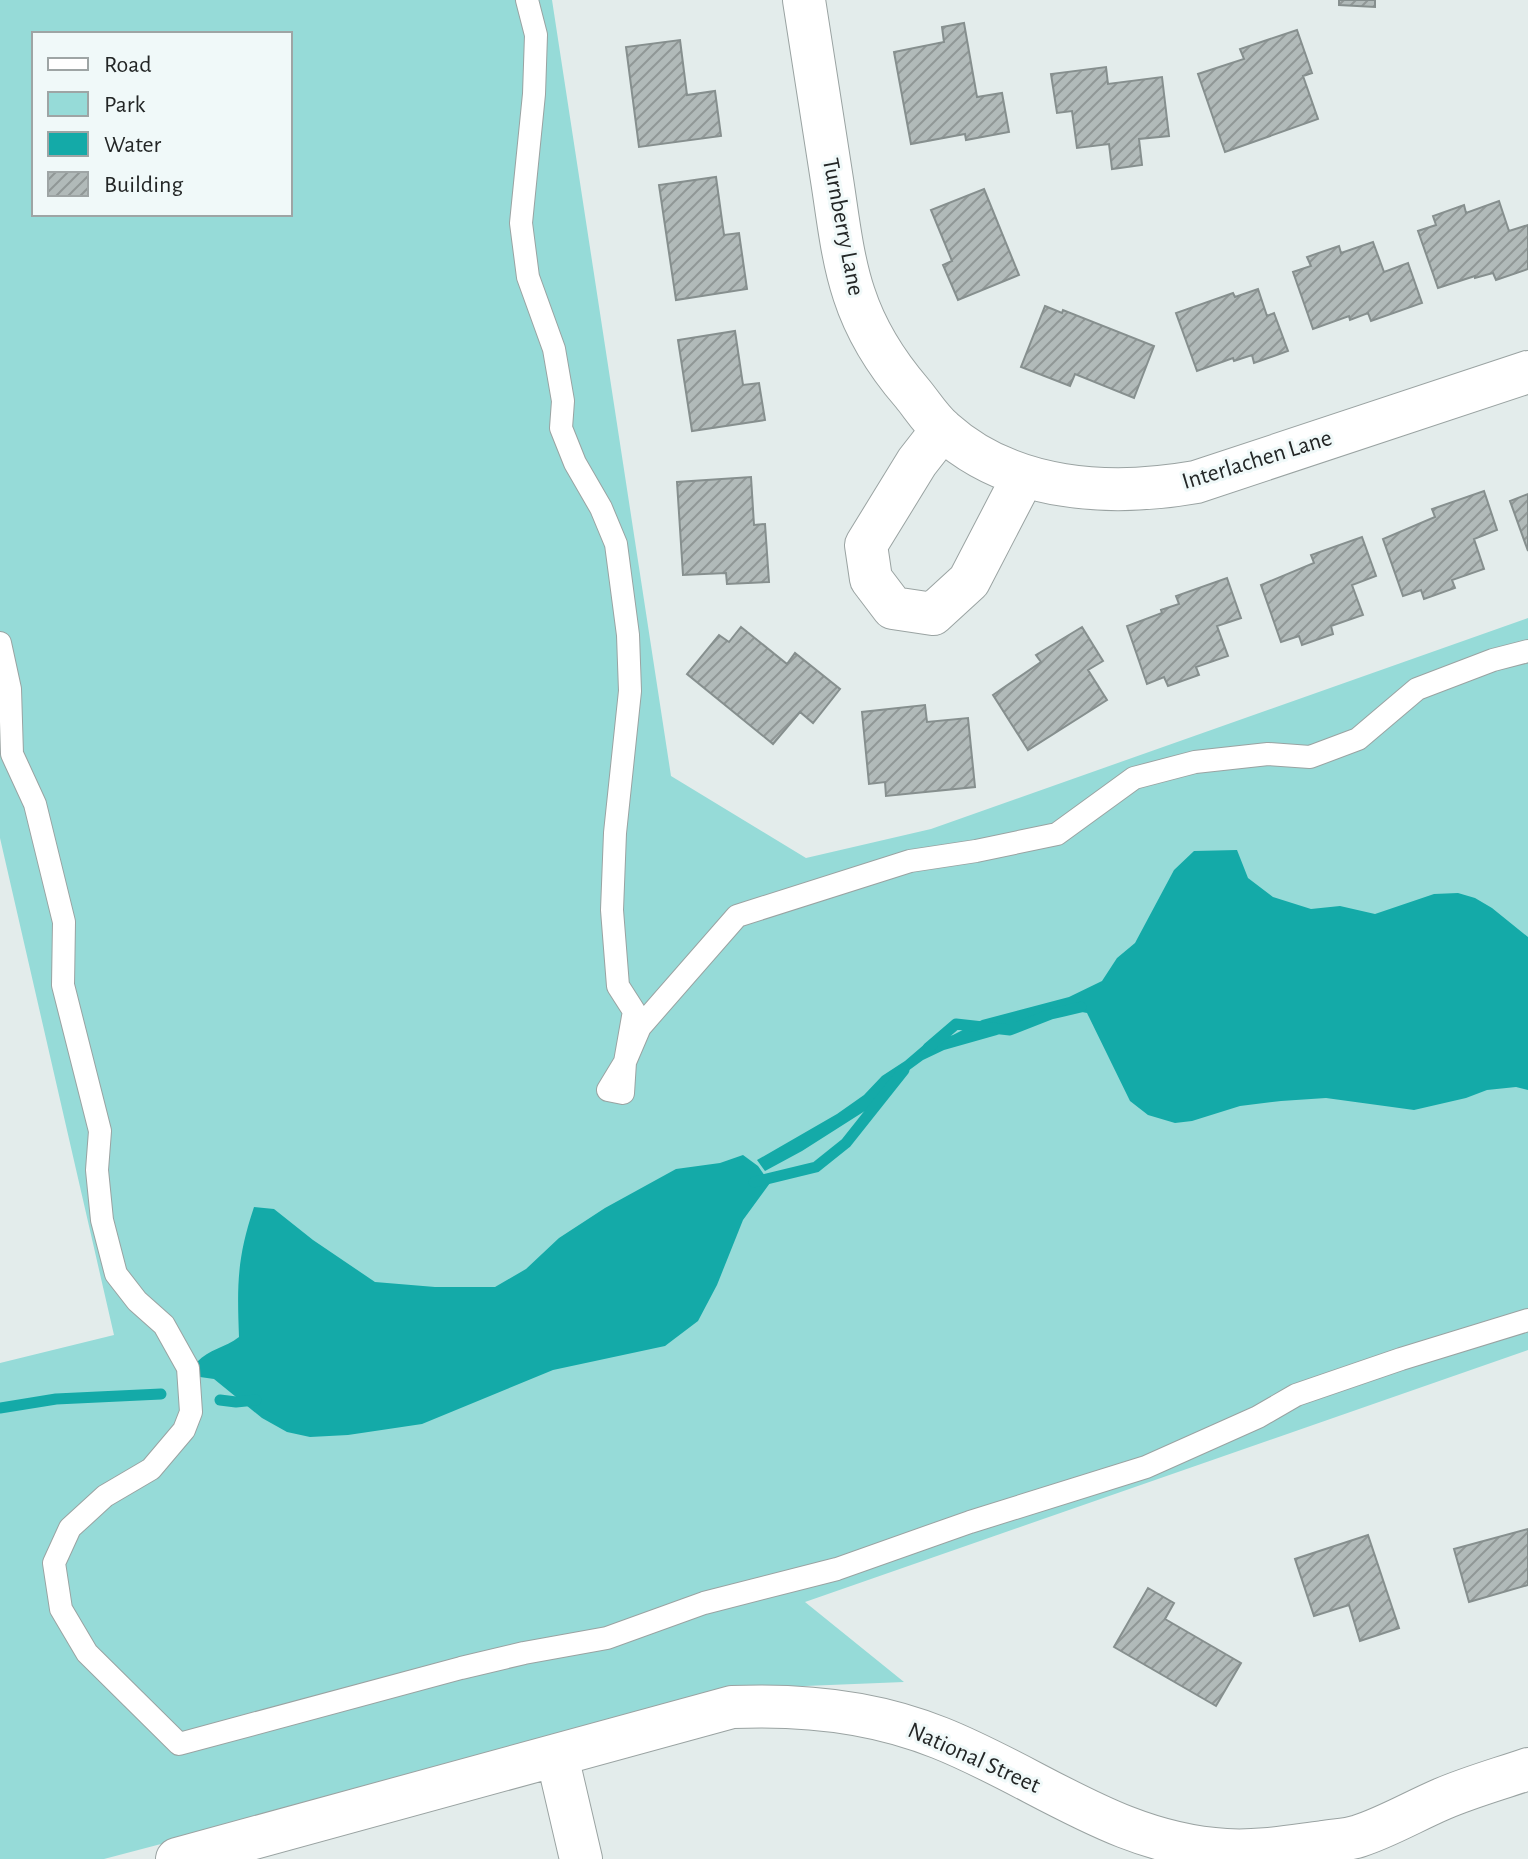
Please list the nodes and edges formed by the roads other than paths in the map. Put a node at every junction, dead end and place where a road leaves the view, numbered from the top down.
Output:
1 (527, 0) edge
2 (804, 0) edge
3 (1528, 372) edge
4 (942, 430) junction
5 (1023, 477) junction
6 (0, 643) edge
7 (1528, 651) edge
8 (1528, 1320) edge
9 (557, 1756) junction
10 (1528, 1769) edge
11 (1360, 1848) edge
12 (177, 1859) edge
13 (581, 1859) edge

1 - 7 lane
2 - 4 street, Turnberry Lane
3 - 5 street, Interlachen Lane
4 - 5 street, Interlachen Lane
4 - 5 street
6 - 8 lane
9 - 11 street, National Street
9 - 12 street, National Street
9 - 13 street
10 - 11 street, National Street

